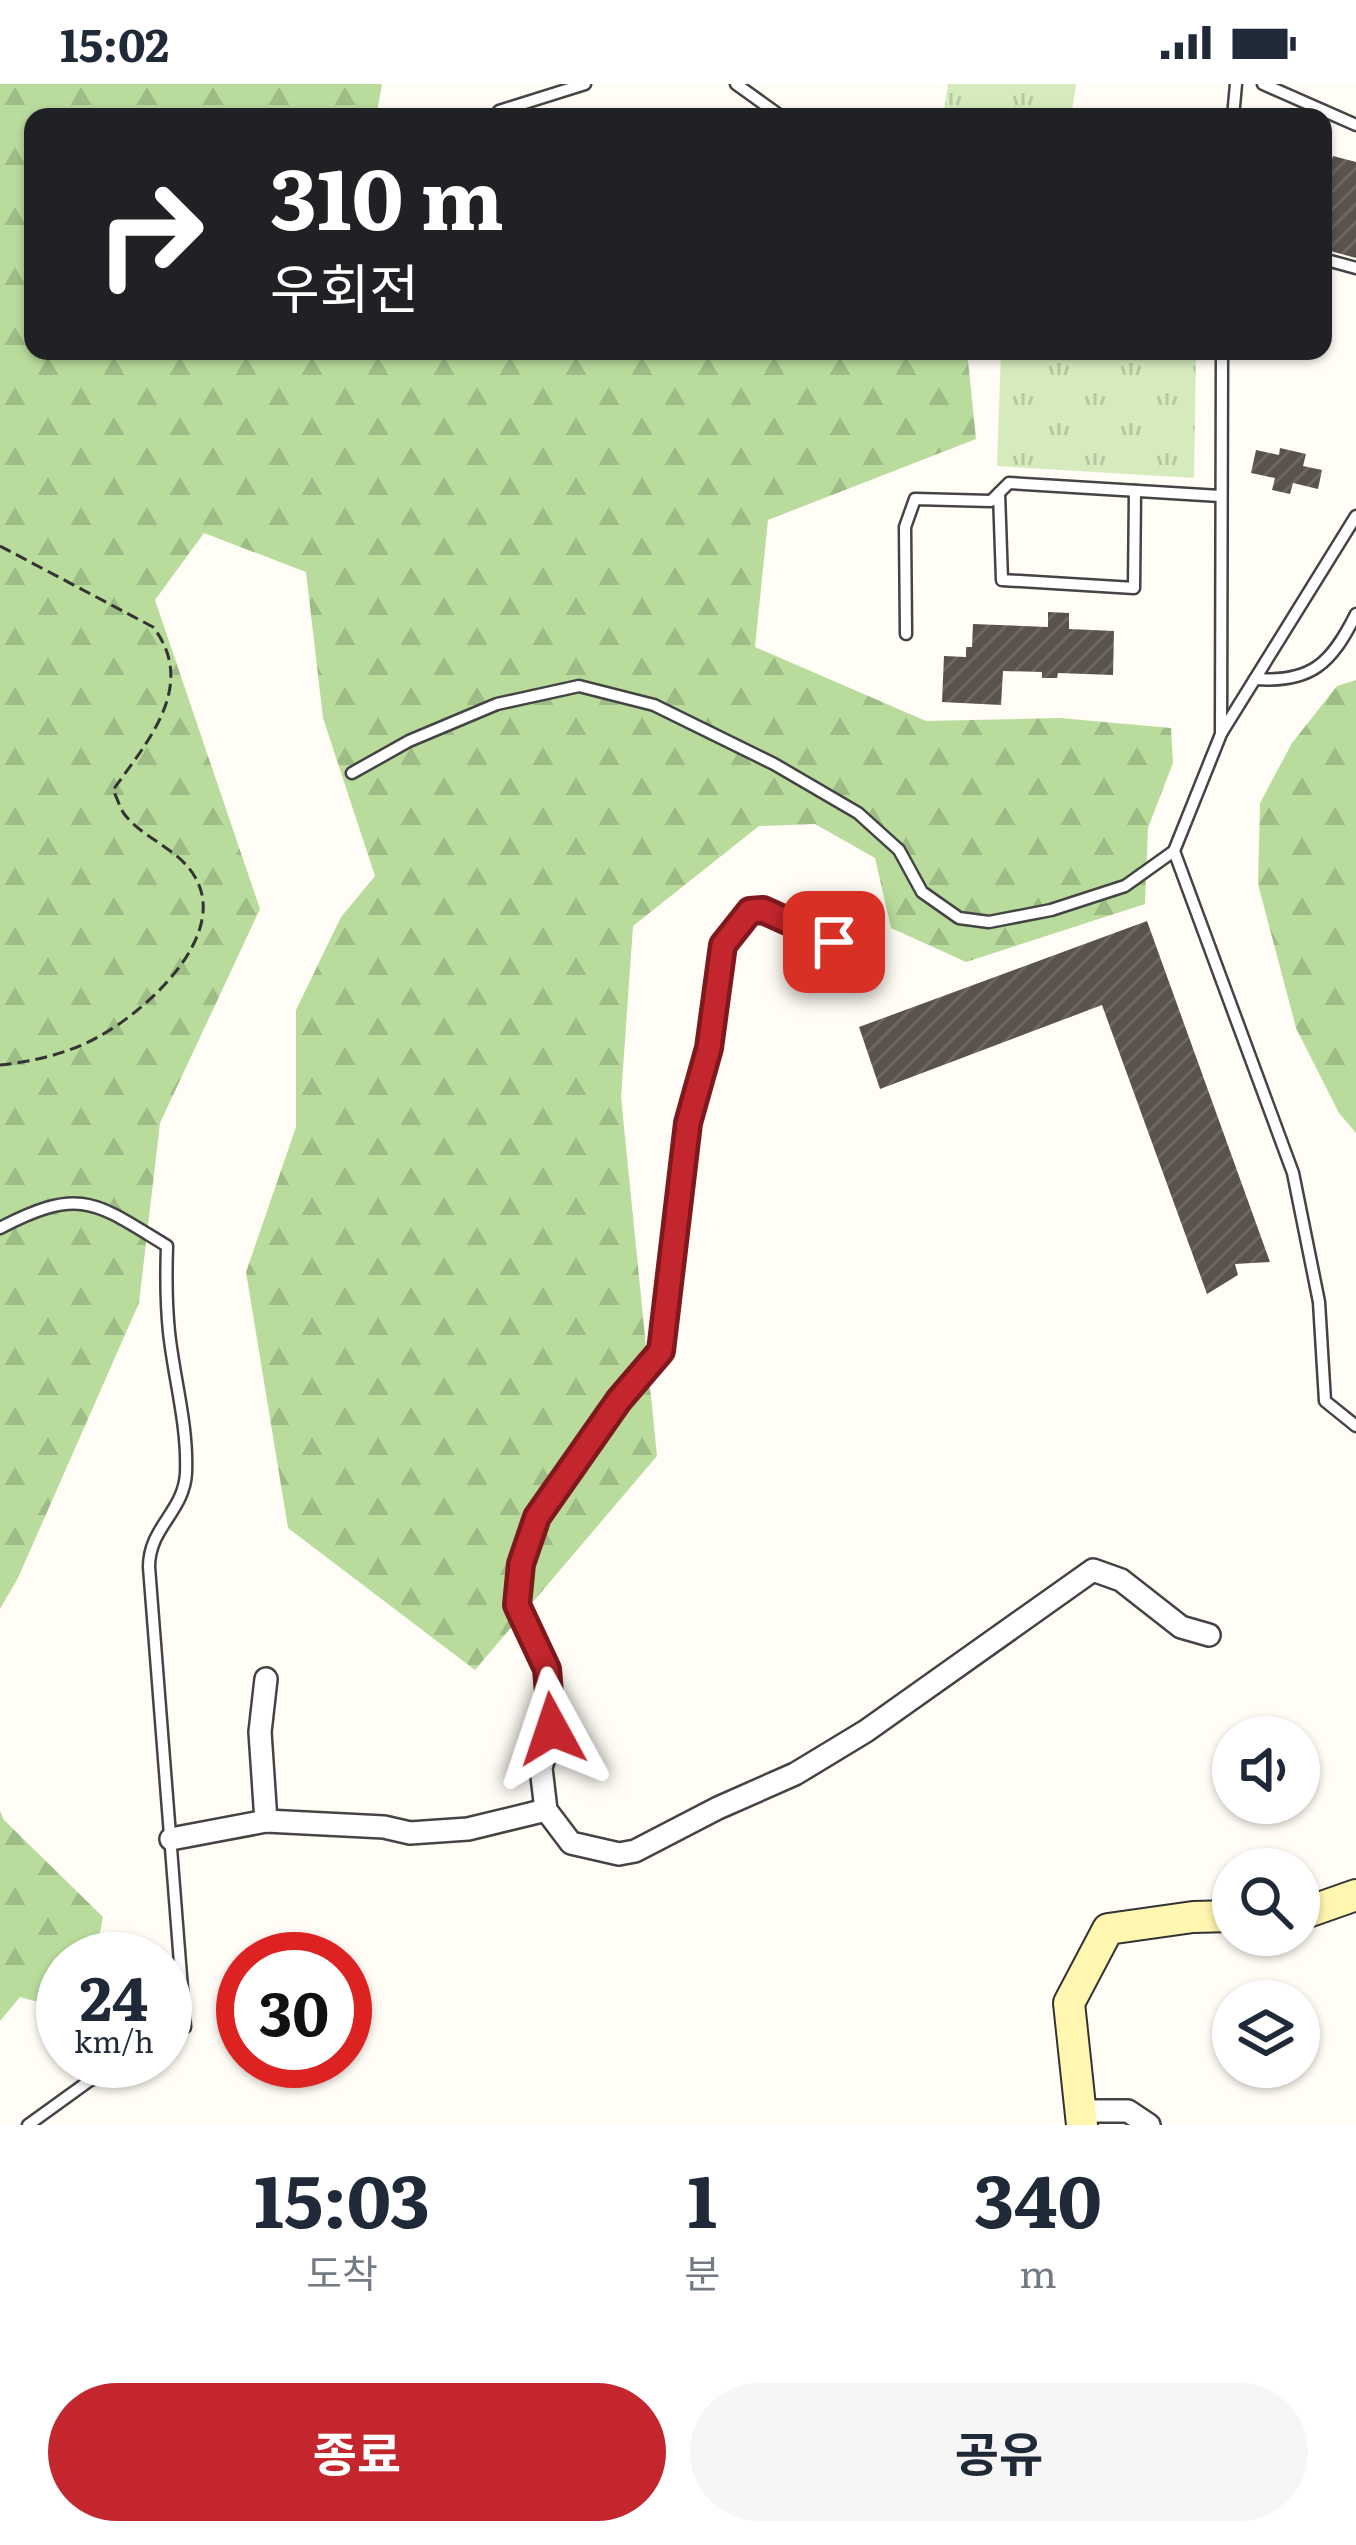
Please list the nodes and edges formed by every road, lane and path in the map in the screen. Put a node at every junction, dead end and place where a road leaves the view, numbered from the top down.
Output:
1 (585, 84) edge
2 (736, 84) edge
3 (1262, 84) edge
4 (509, 108) edge
5 (769, 108) edge
6 (1317, 108) edge
7 (1222, 360) edge
8 (1135, 490) junction
9 (999, 493) junction
10 (1220, 496) junction
11 (1356, 516) edge
12 (0, 546) edge
13 (1356, 614) edge
14 (906, 634) dead end
15 (1255, 679) junction
16 (1221, 734) junction
17 (352, 773) dead end
18 (1174, 851) junction
19 (869, 958) dead end
20 (0, 1066) edge
21 (0, 1228) edge
22 (1356, 1426) edge
23 (1209, 1635) dead end
24 (266, 1679) dead end
25 (546, 1810) junction
26 (266, 1821) junction
27 (171, 1839) junction
28 (1356, 1895) edge
29 (1320, 1908) edge
30 (1212, 1917) edge
31 (178, 1932) edge
32 (79, 2088) edge
33 (1082, 2118) edge
34 (28, 2125) edge
35 (1149, 2125) edge

1 - 4 lane
2 - 5 lane
3 - 6 lane
7 - 10 lane
8 - 9 lane
8 - 9 lane
8 - 10 lane
9 - 14 lane
10 - 16 lane
11 - 15 lane
12 - 20 path
13 - 15 lane
15 - 16 lane
16 - 18 lane
17 - 18 lane
18 - 22 lane
19 - 25 street
21 - 27 lane
23 - 25 street
24 - 26 street
25 - 26 street
26 - 27 street
27 - 31 lane
28 - 29 street
30 - 33 street
32 - 34 lane
33 - 35 street

